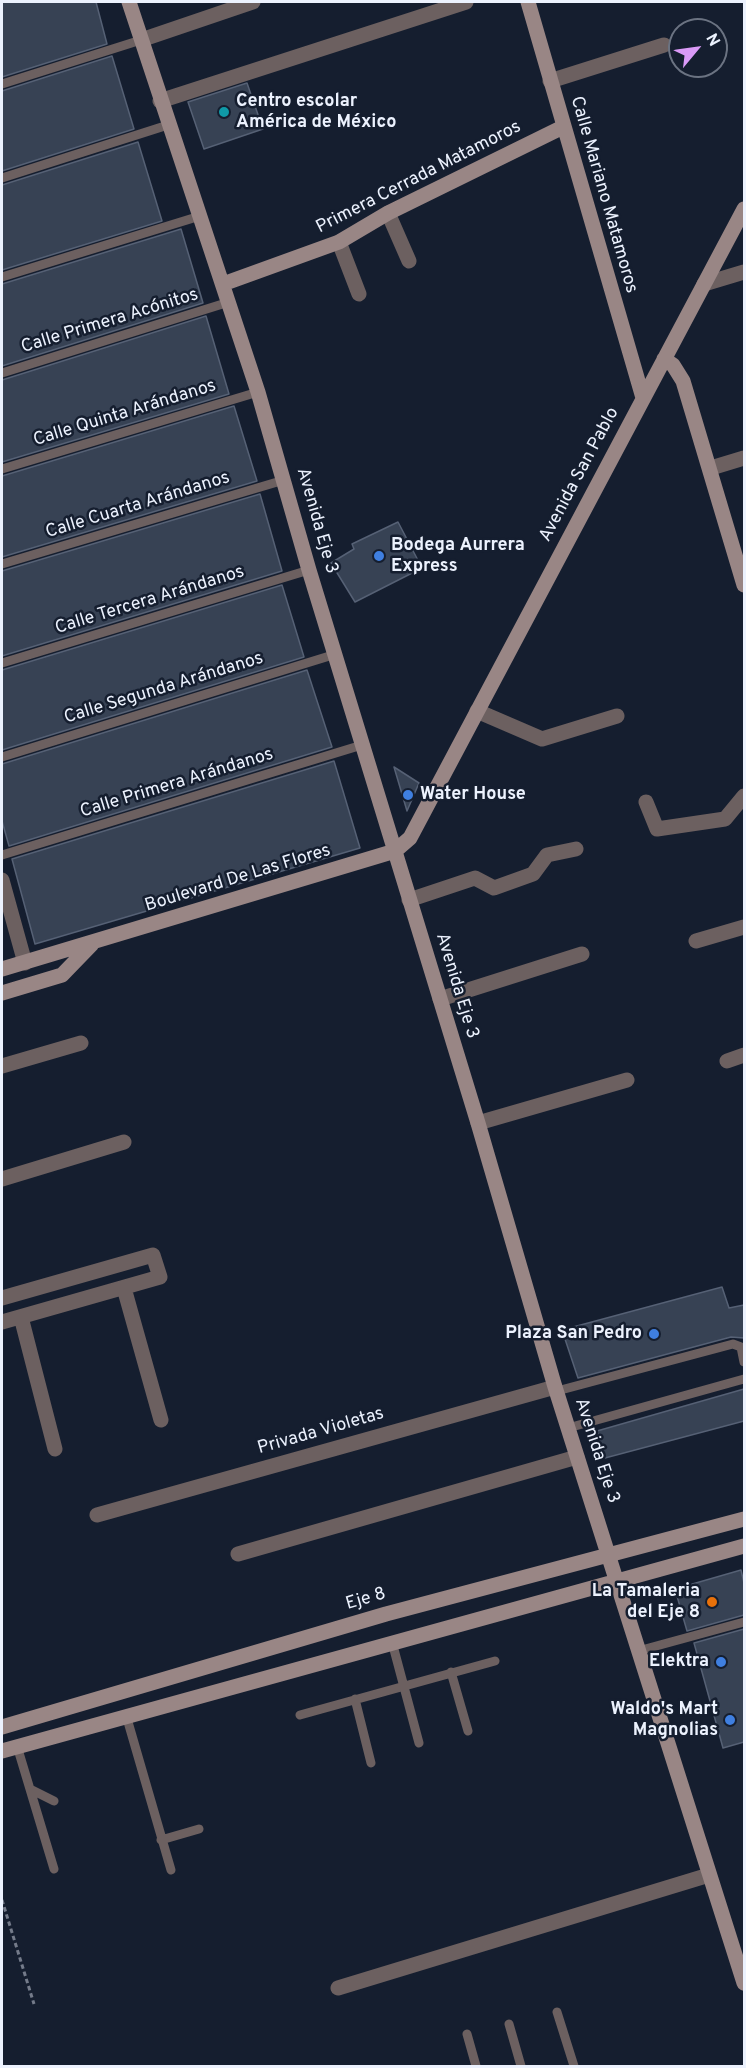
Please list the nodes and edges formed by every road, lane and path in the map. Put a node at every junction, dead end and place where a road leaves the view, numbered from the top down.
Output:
1 (129, 2) edge
2 (253, 2) edge
3 (466, 2) edge
4 (528, 2) edge
5 (141, 40) junction
6 (664, 45) dead end
7 (550, 81) junction
8 (2, 84) edge
9 (160, 101) junction
10 (168, 125) junction
11 (563, 127) junction
12 (2, 178) edge
13 (744, 209) edge
14 (388, 213) junction
15 (200, 216) junction
16 (339, 243) junction
17 (409, 261) dead end
18 (744, 272) edge
19 (2, 277) edge
20 (223, 284) junction
21 (704, 284) junction
22 (358, 294) dead end
23 (229, 302) junction
24 (663, 359) junction
25 (2, 373) edge
26 (258, 392) junction
27 (643, 398) junction
28 (744, 458) edge
29 (711, 468) junction
30 (2, 469) edge
31 (284, 480) junction
32 (2, 564) edge
33 (309, 570) junction
34 (744, 585) edge
35 (336, 654) junction
36 (2, 663) edge
37 (477, 711) junction
38 (617, 716) dead end
39 (362, 745) junction
40 (2, 757) edge
41 (744, 796) edge
42 (646, 802) dead end
43 (576, 849) dead end
44 (395, 851) junction
45 (2, 855) edge
46 (2, 880) edge
47 (409, 900) junction
48 (744, 927) edge
49 (696, 941) dead end
50 (92, 944) junction
51 (582, 954) dead end
52 (25, 963) junction
53 (2, 969) edge
54 (2, 993) edge
55 (440, 999) junction
56 (81, 1042) dead end
57 (744, 1055) edge
58 (727, 1061) dead end
59 (2, 1066) edge
60 (627, 1080) dead end
61 (478, 1123) junction
62 (124, 1142) dead end
63 (2, 1179) edge
64 (124, 1288) junction
65 (2, 1298) edge
66 (21, 1317) junction
67 (2, 1322) edge
68 (744, 1362) edge
69 (744, 1379) edge
70 (556, 1389) junction
71 (161, 1420) dead end
72 (568, 1428) junction
73 (55, 1449) dead end
74 (577, 1457) junction
75 (97, 1515) dead end
76 (744, 1519) edge
77 (744, 1546) edge
78 (238, 1554) dead end
79 (609, 1556) junction
80 (617, 1580) junction
81 (744, 1622) edge
82 (392, 1642) junction
83 (638, 1651) junction
84 (495, 1661) dead end
85 (451, 1672) junction
86 (403, 1685) junction
87 (355, 1699) junction
88 (126, 1715) junction
89 (300, 1715) dead end
90 (2, 1727) edge
91 (468, 1731) dead end
92 (419, 1743) dead end
93 (17, 1746) junction
94 (2, 1751) edge
95 (371, 1763) dead end
96 (30, 1789) junction
97 (54, 1801) dead end
98 (199, 1829) dead end
99 (161, 1840) junction
100 (54, 1869) dead end
101 (171, 1870) dead end
102 (710, 1875) junction
103 (2, 1900) edge
104 (739, 1947) edge
105 (744, 1983) edge
106 (338, 1988) dead end
107 (34, 2004) dead end
108 (557, 2012) dead end
109 (509, 2024) dead end
110 (467, 2034) dead end
111 (476, 2067) edge
112 (521, 2067) edge
113 (574, 2067) edge

1 - 5 main road, Avenida Eje 3
2 - 5 street
3 - 9 street
4 - 7 main road, Calle Mariano Matamoros
5 - 8 lane
5 - 9 main road, Avenida Eje 3
6 - 7 street
7 - 11 main road, Calle Mariano Matamoros
9 - 10 main road, Avenida Eje 3
10 - 12 lane
10 - 15 main road, Avenida Eje 3
11 - 14 main road, Primera Cerrada Matamoros
11 - 27 main road, Calle Mariano Matamoros
13 - 21 main road, Avenida San Pablo
14 - 16 main road, Primera Cerrada Matamoros
14 - 17 street
15 - 19 lane
15 - 20 main road, Avenida Eje 3
16 - 20 main road, Primera Cerrada Matamoros
16 - 22 street
18 - 21 street
20 - 23 main road, Avenida Eje 3
21 - 24 main road, Avenida San Pablo
23 - 25 lane, Calle Primera Acónitos
23 - 26 main road, Avenida Eje 3
24 - 27 main road, Avenida San Pablo
24 - 29 main road
26 - 30 lane, Calle Quinta Arándanos
26 - 31 main road, Avenida Eje 3
27 - 37 main road, Avenida San Pablo
28 - 29 street
29 - 34 main road
31 - 32 lane, Calle Cuarta Arándanos
31 - 33 main road, Avenida Eje 3
33 - 35 main road, Avenida Eje 3
33 - 36 lane, Calle Tercera Arándanos
35 - 39 main road, Avenida Eje 3
35 - 40 lane, Calle Segunda Arándanos
37 - 38 street
37 - 44 main road, Avenida San Pablo
39 - 44 main road, Avenida Eje 3
39 - 45 lane, Calle Primera Arándanos
41 - 42 street
43 - 47 street
44 - 47 main road, Avenida Eje 3
44 - 50 main road, Boulevard De Las Flores
46 - 52 street
47 - 55 main road, Avenida Eje 3
48 - 49 street
50 - 52 main road, Boulevard De Las Flores
50 - 54 main road, Boulevard De Las Flores
51 - 55 street
52 - 53 main road, Boulevard De Las Flores
55 - 61 main road, Avenida Eje 3
56 - 59 street
57 - 58 street
60 - 61 street
61 - 70 main road, Avenida Eje 3
62 - 63 street
64 - 65 street
64 - 66 street
64 - 71 street
66 - 67 street
66 - 73 street
68 - 70 lane
69 - 72 lane
70 - 72 main road, Avenida Eje 3
70 - 75 street, Privada Violetas
72 - 74 main road, Avenida Eje 3
74 - 78 street
74 - 79 main road, Avenida Eje 3
76 - 79 main road, Eje 8
77 - 80 main road
79 - 80 main road, Avenida Eje 3
79 - 90 main road, Eje 8
80 - 82 main road
80 - 83 main road, Avenida Eje 3
81 - 83 lane
82 - 86 lane
82 - 88 main road
83 - 102 main road, Avenida Eje 3
84 - 85 lane
85 - 86 lane
85 - 91 lane
86 - 87 lane
86 - 92 lane
87 - 89 lane
87 - 95 lane
88 - 93 main road
88 - 99 lane
93 - 94 main road
93 - 96 lane
96 - 97 lane
96 - 100 lane
98 - 99 lane
99 - 101 lane
102 - 104 main road, Avenida Eje 3
102 - 106 street
103 - 107 path
104 - 105 main road, Avenida Eje 3
108 - 113 lane
109 - 112 lane
110 - 111 lane

